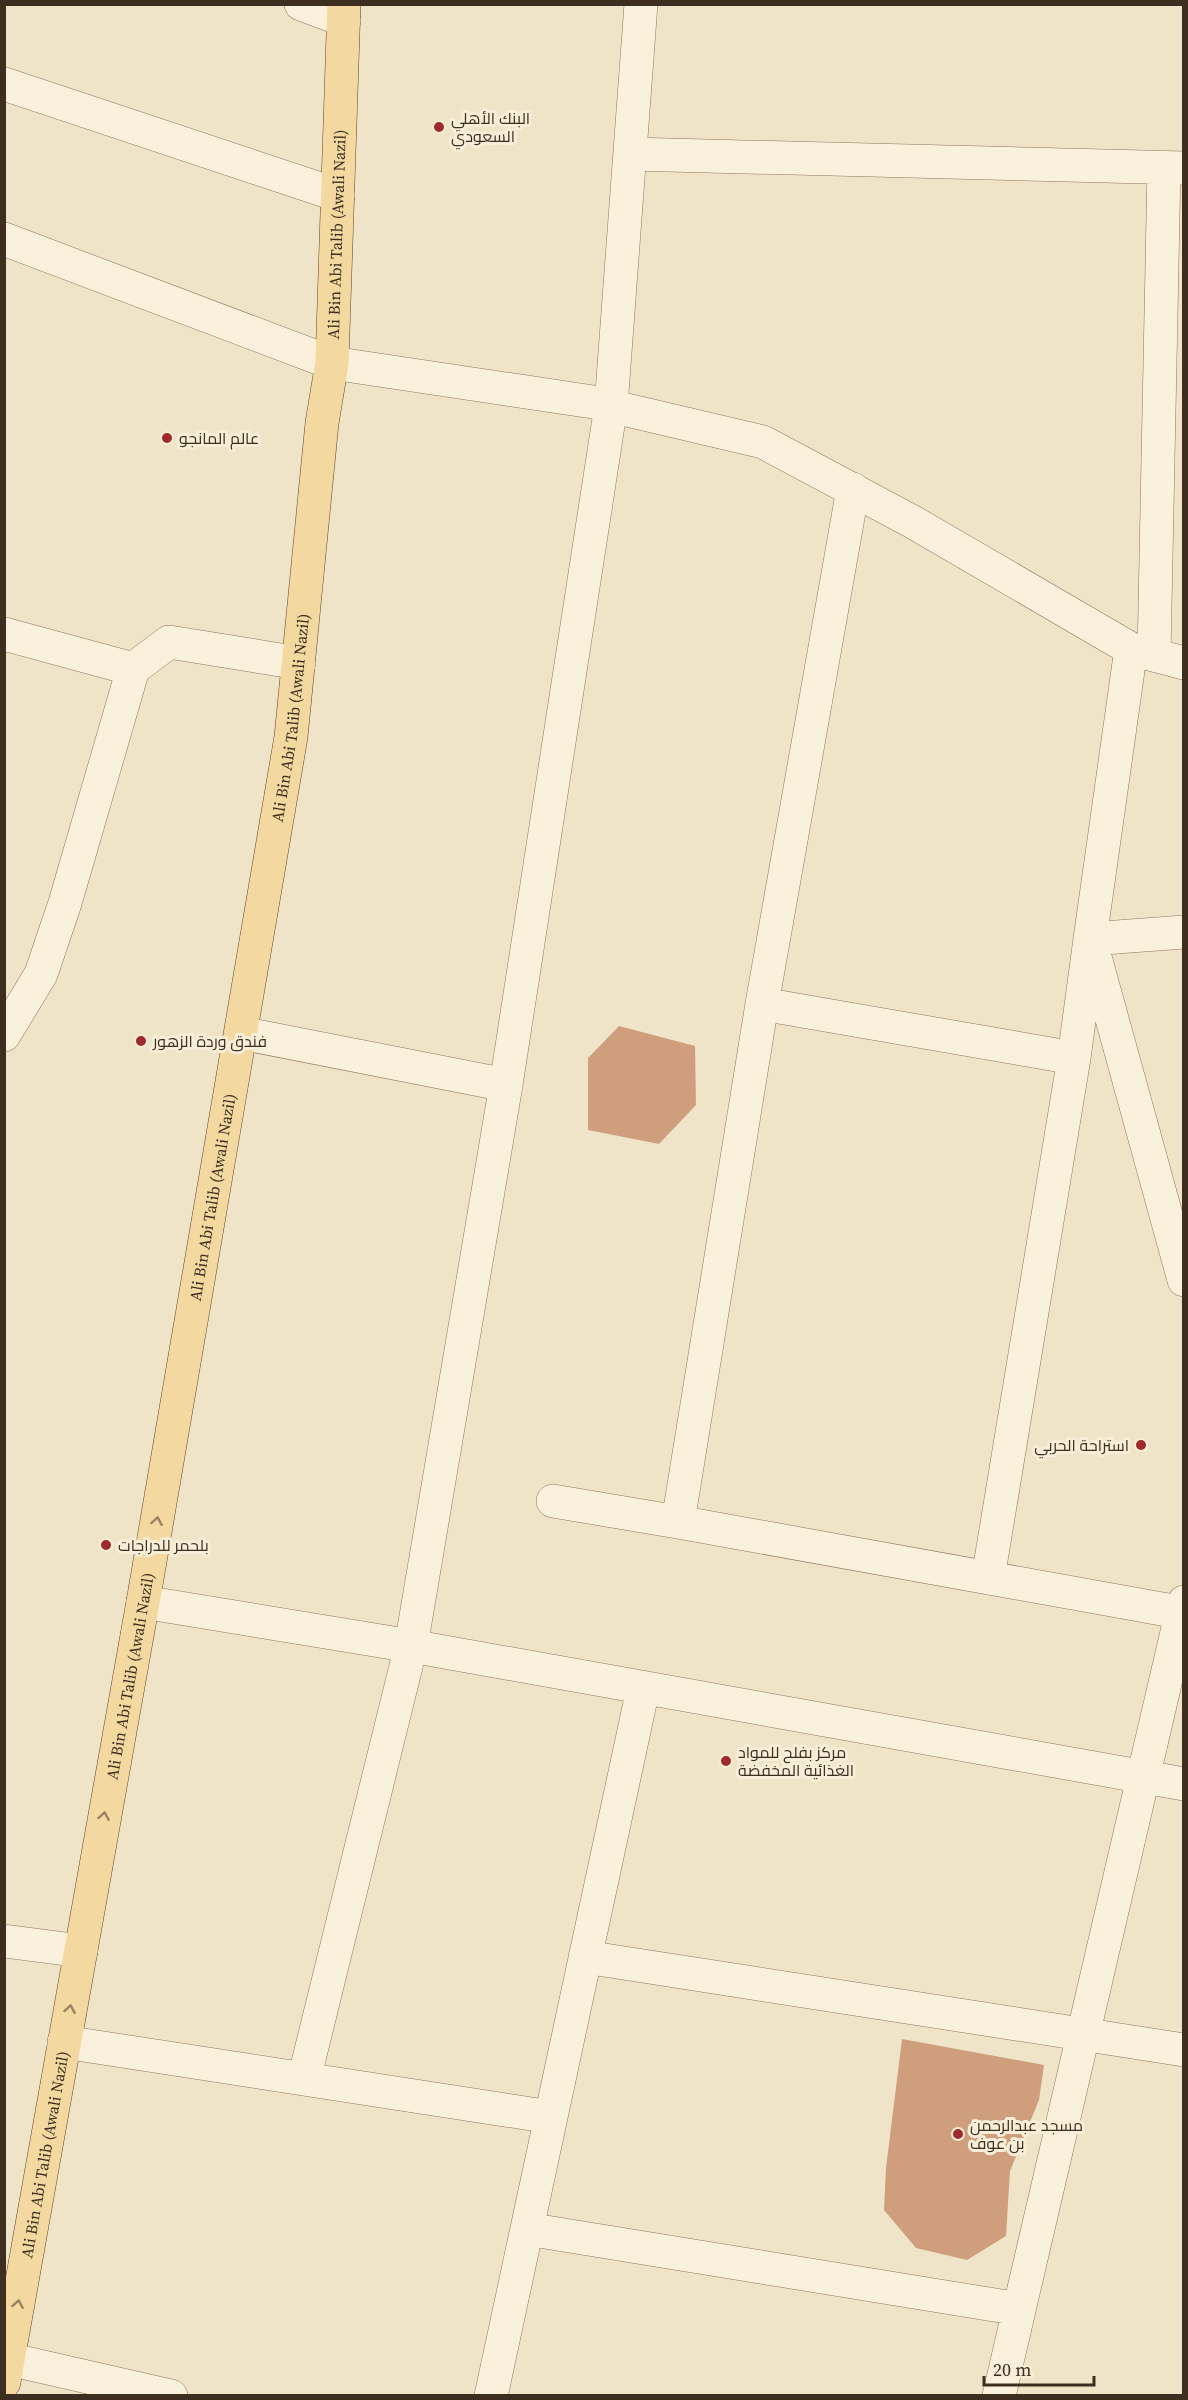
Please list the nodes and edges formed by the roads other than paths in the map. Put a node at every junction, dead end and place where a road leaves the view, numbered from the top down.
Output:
1 (301, 4) edge
2 (641, 4) edge
3 (344, 12) edge
4 (4, 84) edge
5 (630, 153) junction
6 (1174, 168) edge
7 (338, 195) junction
8 (4, 239) edge
9 (332, 363) junction
10 (611, 406) junction
11 (853, 489) junction
12 (4, 634) edge
13 (1156, 655) edge
14 (298, 663) junction
15 (133, 669) junction
16 (1184, 932) edge
17 (1090, 939) junction
18 (762, 1004) junction
19 (241, 1033) junction
20 (4, 1035) edge
21 (1074, 1058) junction
22 (506, 1085) junction
23 (1184, 1281) edge
24 (553, 1502) dead end
25 (678, 1522) junction
26 (988, 1578) junction
27 (143, 1602) junction
28 (1182, 1609) edge
29 (411, 1646) junction
30 (643, 1689) junction
31 (1143, 1776) junction
32 (1184, 1784) edge
33 (4, 1941) edge
34 (81, 1951) junction
35 (585, 1957) junction
36 (1083, 2034) junction
37 (64, 2042) junction
38 (1184, 2050) edge
39 (304, 2079) junction
40 (551, 2117) junction
41 (527, 2229) junction
42 (1019, 2309) junction
43 (6, 2366) edge
44 (171, 2396) edge
45 (491, 2396) edge
46 (999, 2396) edge

1 - 3 street
2 - 5 street
3 - 7 main road, Ali Bin Abi Talib (Awali Nazil)
4 - 7 street
5 - 6 street
5 - 10 street
6 - 13 street
7 - 9 main road, Ali Bin Abi Talib (Awali Nazil)
8 - 9 street
9 - 10 street
9 - 14 main road, Ali Bin Abi Talib (Awali Nazil)
10 - 11 street
10 - 22 street
11 - 13 street
11 - 18 street
12 - 15 street
13 - 17 street
14 - 15 street
14 - 19 main road, Ali Bin Abi Talib (Awali Nazil)
15 - 20 street
16 - 17 street
17 - 21 street
17 - 23 street
18 - 21 street
18 - 25 street
19 - 22 street
27 -> 19 main road, Ali Bin Abi Talib (Awali Nazil)
21 - 26 street
22 - 29 street
24 - 25 street
25 - 26 street
26 - 28 street
27 - 29 street
34 -> 27 main road, Ali Bin Abi Talib (Awali Nazil)
28 - 31 street
29 - 30 street
29 - 39 street
30 - 31 street
30 - 35 street
31 - 32 street
31 - 36 street
33 - 34 street
37 -> 34 main road, Ali Bin Abi Talib (Awali Nazil)
35 - 36 street
35 - 40 street
36 - 38 street
36 - 42 street
37 - 39 street
43 -> 37 main road, Ali Bin Abi Talib (Awali Nazil)
39 - 40 street
40 - 41 street
41 - 42 street
41 - 45 street
42 - 46 street
43 - 44 street

